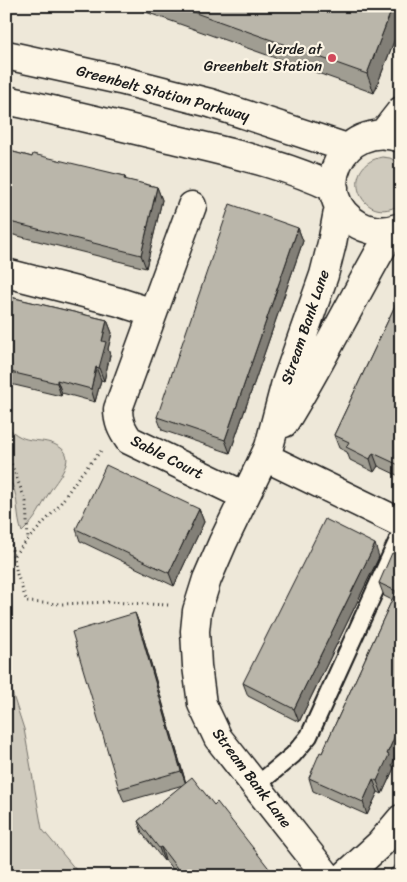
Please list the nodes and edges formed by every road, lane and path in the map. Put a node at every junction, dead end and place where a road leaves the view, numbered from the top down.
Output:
1 (6, 55) edge
2 (6, 100) edge
3 (401, 111) edge
4 (392, 136) edge
5 (347, 148) junction
6 (336, 197) junction
7 (192, 206) dead end
8 (396, 228) edge
9 (6, 272) edge
10 (154, 313) junction
11 (123, 432) junction
12 (6, 450) edge
13 (267, 452) junction
14 (245, 496) junction
15 (401, 523) edge
16 (401, 533) edge
17 (6, 536) edge
18 (28, 540) junction
19 (14, 555) junction
20 (197, 611) junction
21 (256, 786) junction
22 (401, 819) edge
23 (327, 876) edge
24 (345, 876) edge

1 - 5 street, Greenbelt Station Parkway
2 - 6 street
3 - 4 street
4 - 5 street
5 - 6 street, Stream Bank Lane
6 - 8 street
6 - 13 street, Stream Bank Lane
7 - 10 street, Sable Court
8 - 13 street, Stream Bank Lane
9 - 10 street
10 - 11 street, Sable Court
11 - 14 street, Sable Court
11 - 18 path
12 - 18 path
13 - 14 street, Stream Bank Lane
13 - 15 street
14 - 20 street, Stream Bank Lane
16 - 21 lane
17 - 19 path
18 - 19 path
19 - 20 path
20 - 21 street, Stream Bank Lane
21 - 23 street, Stream Bank Lane
22 - 24 street

